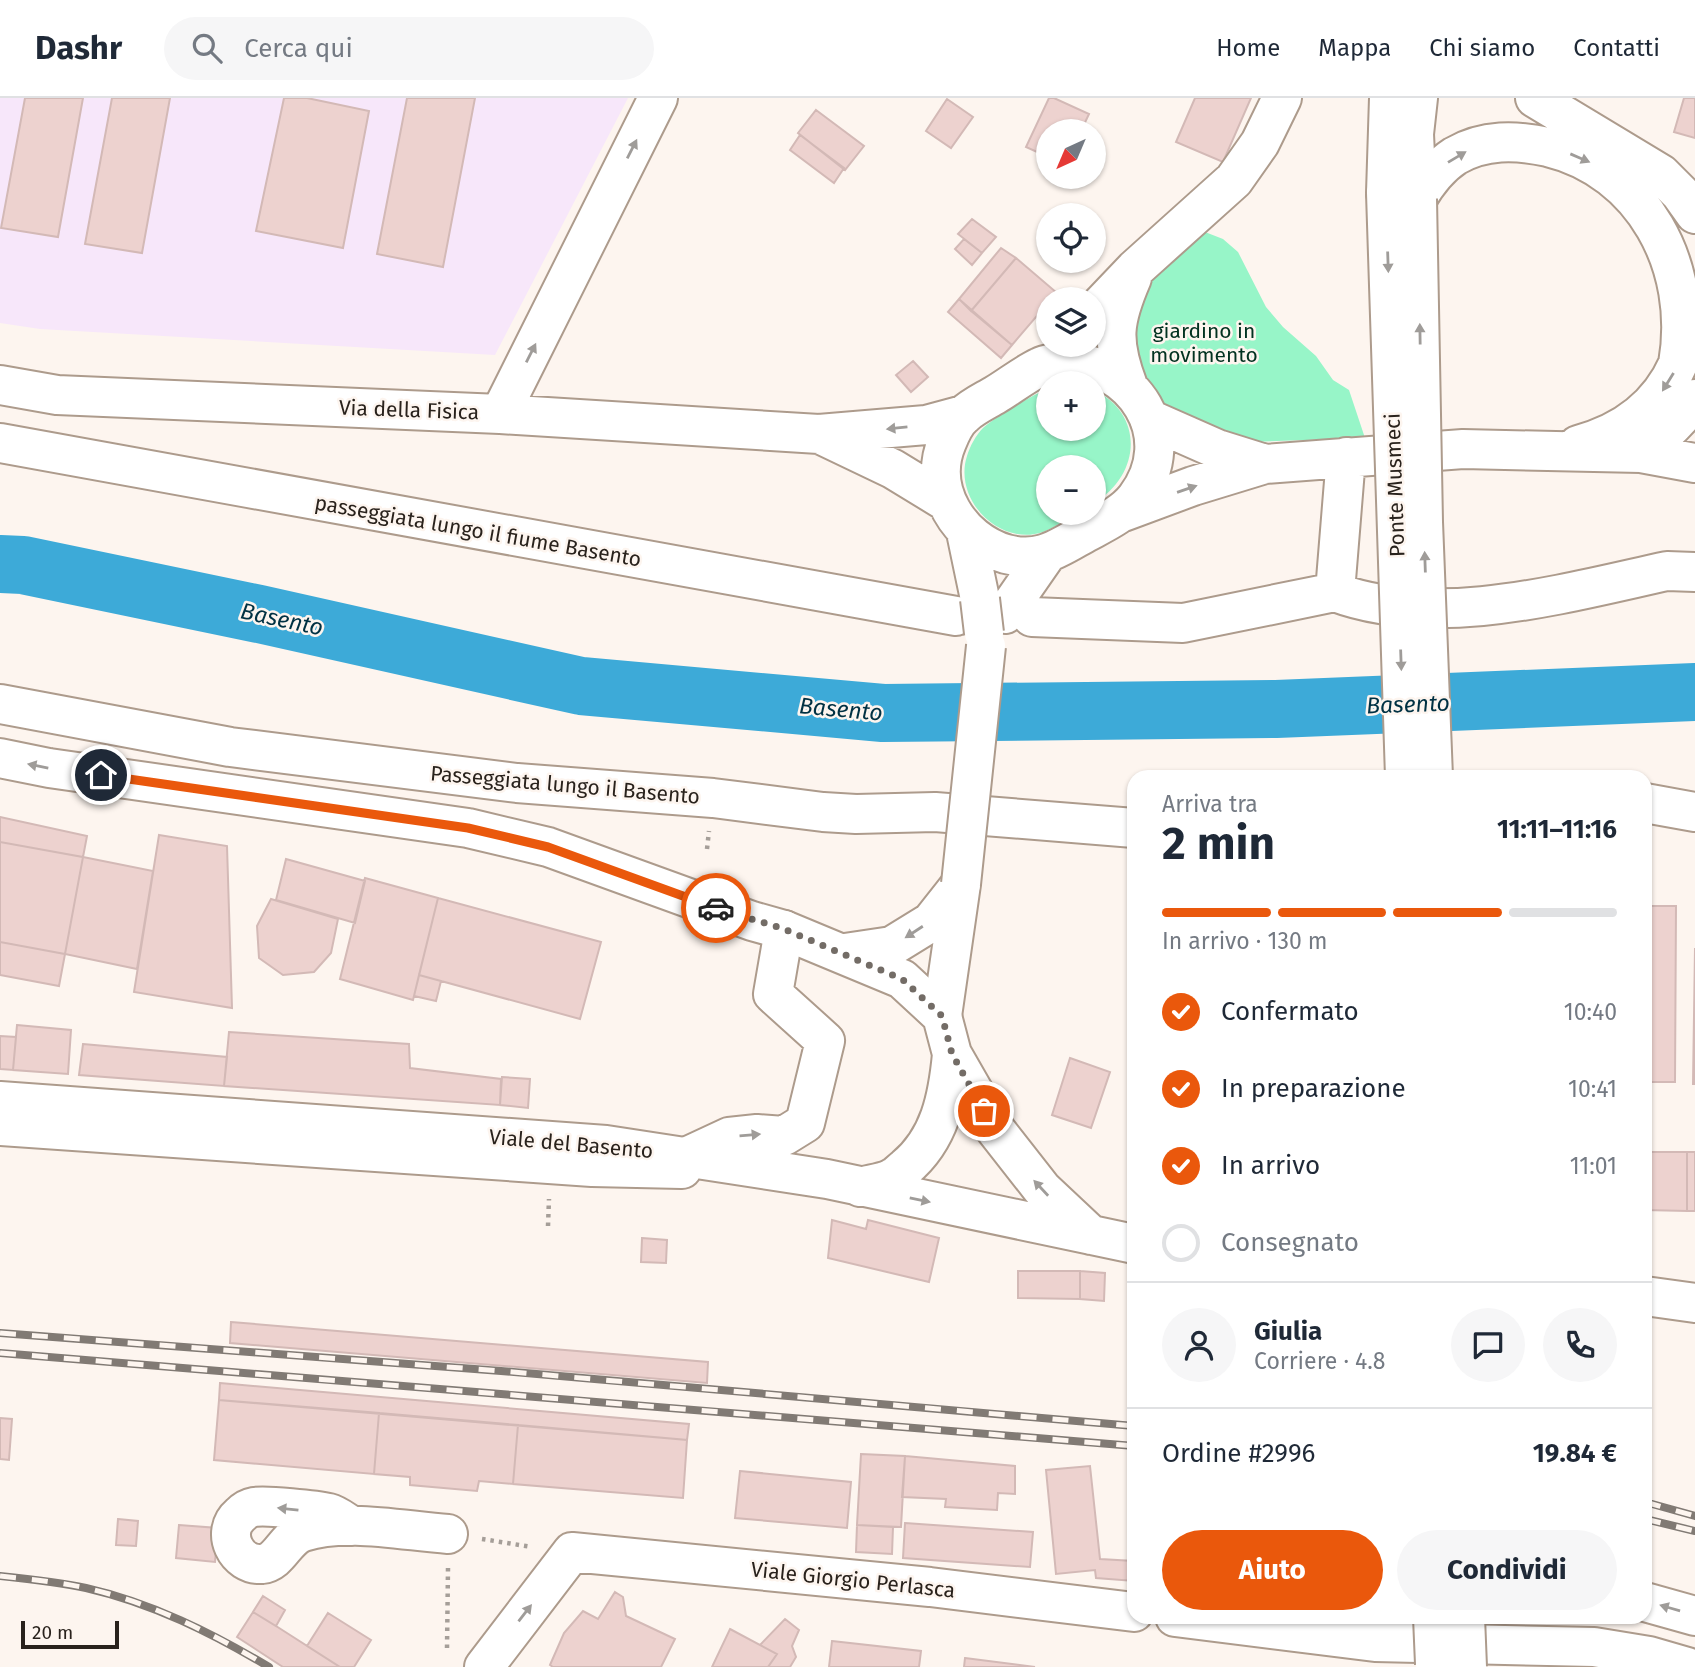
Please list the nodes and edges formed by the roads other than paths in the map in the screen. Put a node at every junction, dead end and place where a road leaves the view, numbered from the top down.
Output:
1 (658, 98) edge
2 (1282, 98) edge
3 (1389, 98) edge
4 (1418, 98) edge
5 (1535, 98) edge
6 (1401, 196) junction
7 (1695, 214) edge
8 (1136, 269) junction
9 (1106, 300) edge
10 (1050, 357) edge
11 (1053, 357) edge
12 (0, 385) edge
13 (1128, 386) junction
14 (1695, 399) edge
15 (500, 414) junction
16 (964, 415) junction
17 (1149, 419) junction
18 (819, 433) junction
19 (0, 443) edge
20 (1556, 450) junction
21 (1641, 453) junction
22 (1346, 457) junction
23 (1695, 463) edge
24 (1265, 464) junction
25 (1123, 512) junction
26 (956, 517) junction
27 (1046, 555) junction
28 (1695, 572) edge
29 (1335, 592) junction
30 (956, 616) dead end
31 (1032, 617) dead end
32 (986, 646) junction
33 (0, 705) edge
34 (0, 758) edge
35 (1405, 770) edge
36 (1433, 770) edge
37 (1652, 804) edge
38 (1695, 812) edge
39 (1127, 827) edge
40 (961, 884) junction
41 (784, 929) junction
42 (845, 953) junction
43 (942, 1016) junction
44 (952, 1054) junction
45 (0, 1101) edge
46 (0, 1126) edge
47 (686, 1157) junction
48 (781, 1171) junction
49 (860, 1187) junction
50 (1091, 1235) junction
51 (1127, 1243) edge
52 (1652, 1297) edge
53 (1694, 1301) edge
54 (352, 1526) dead end
55 (448, 1534) road end
56 (1652, 1604) edge
57 (1127, 1611) edge
58 (1695, 1616) edge
59 (1229, 1624) edge
60 (1433, 1624) edge
61 (1460, 1624) edge
62 (1512, 1643) edge
63 (1435, 1662) edge
64 (1631, 1662) edge
65 (484, 1667) edge
66 (1687, 1667) edge

15 -> 1 street
2 - 8 street
3 - 6 street
4 - 6 street
5 - 7 street
6 -> 20 street
6 -> 35 street, Ponte Musmeci, bridge
36 -> 6 street, Ponte Musmeci, bridge
8 - 9 street
8 - 13 street
10 - 16 street
11 - 13 street
12 - 15 street, Via della Fisica
13 - 17 street
14 - 21 street
15 - 18 street, Via della Fisica
16 -> 18 street
16 - 26 street
17 - 24 street
17 - 25 street
18 - 26 street
19 - 30 street, passeggiata lungo il fiume Basento
20 - 21 street
20 - 22 street
21 - 23 street
22 - 24 street
22 - 29 street
25 -> 24 street
25 - 27 street
26 - 27 street
26 - 32 street, bridge
27 - 32 street
28 - 29 street
29 - 31 street
32 - 40 street, bridge
33 - 39 street, Passeggiata lungo il Basento
41 -> 34 street
37 - 38 street
40 -> 42 street
40 - 43 street
41 - 42 street
47 -> 41 street
42 - 43 street
43 - 44 street
44 - 49 street
50 -> 44 street
45 - 47 street, Viale del Basento
46 - 48 street
47 - 48 street, Viale del Basento
48 - 49 street, Viale del Basento
49 -> 50 street, Viale del Basento
50 - 51 street, Viale del Basento
52 - 53 street
54 - 55 street
58 -> 56 street
65 -> 57 street, Viale Giorgio Perlasca
59 - 63 street
60 - 63 street, bridge
61 - 63 street, bridge
62 - 63 street
62 - 64 street
64 - 66 street

